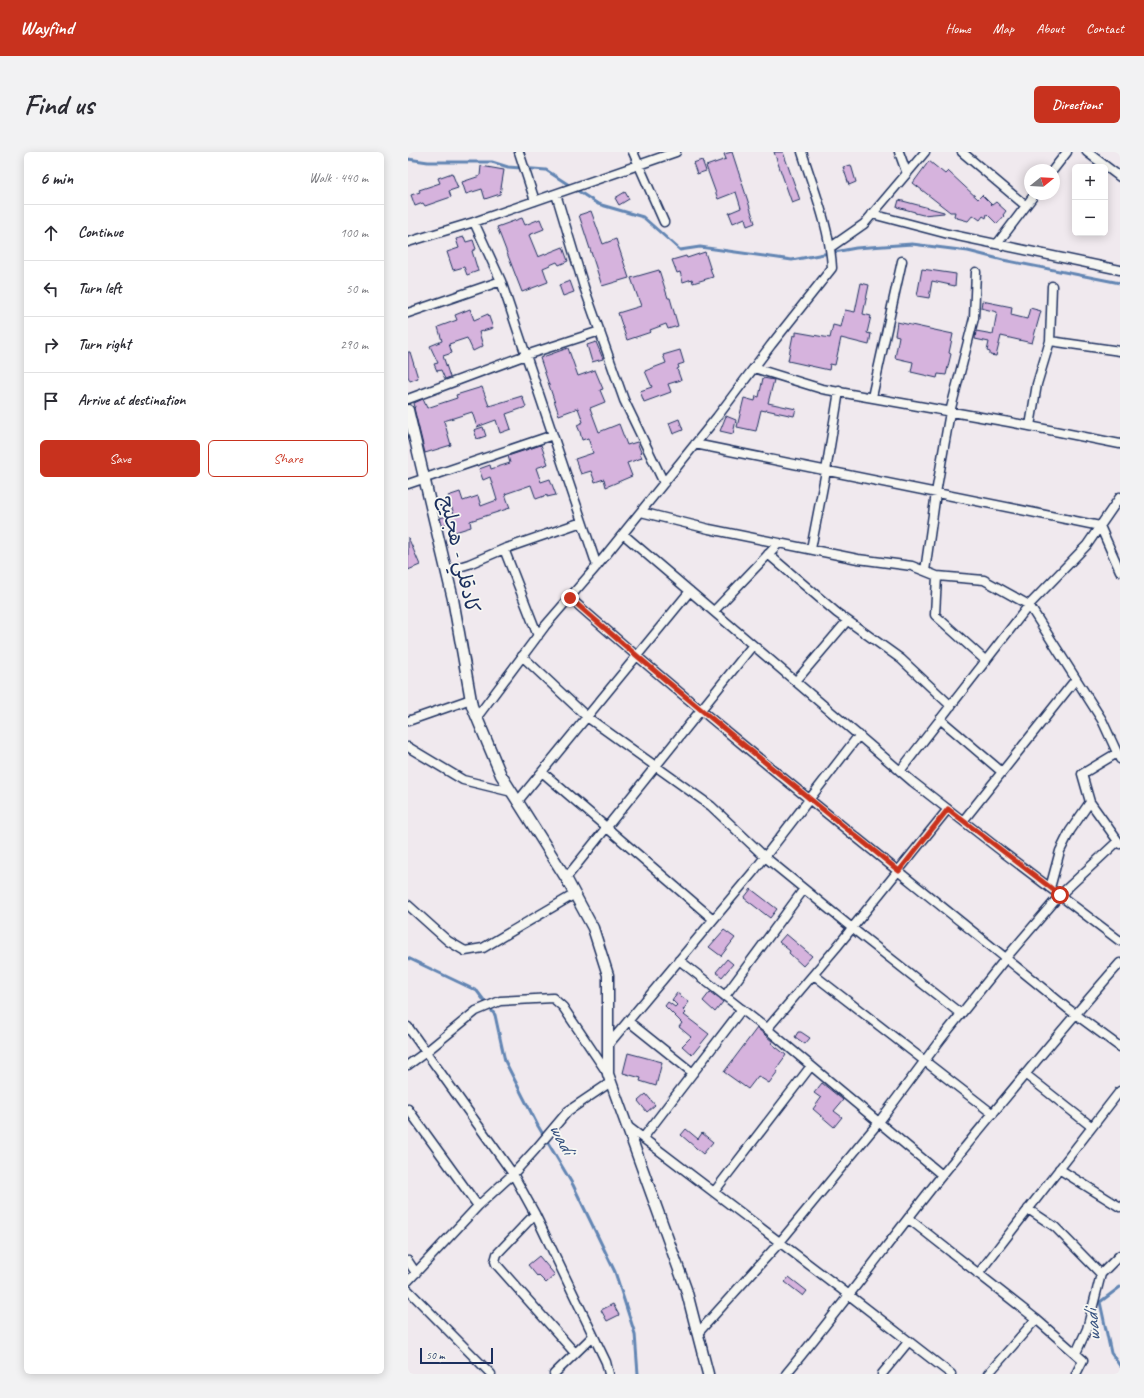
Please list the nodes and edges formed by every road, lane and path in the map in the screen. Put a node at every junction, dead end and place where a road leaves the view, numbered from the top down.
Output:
1 (519, 152) edge
2 (633, 152) edge
3 (676, 152) edge
4 (802, 152) edge
5 (898, 152) edge
6 (925, 152) edge
7 (962, 152) edge
8 (1067, 152) edge
9 (1087, 152) edge
10 (1058, 164) edge
11 (638, 165) junction
12 (907, 174) junction
13 (1120, 177) edge
14 (556, 194) junction
15 (1030, 200) edge
16 (535, 201) junction
17 (1026, 206) junction
18 (872, 214) junction
19 (474, 222) junction
20 (664, 222) dead end
21 (408, 242) edge
22 (998, 244) junction
23 (831, 247) junction
24 (902, 261) dead end
25 (1120, 270) edge
26 (976, 272) dead end
27 (501, 281) junction
28 (1052, 286) dead end
29 (408, 313) edge
30 (600, 331) junction
31 (1050, 341) junction
32 (1120, 351) edge
33 (526, 355) junction
34 (754, 368) junction
35 (839, 391) junction
36 (872, 397) junction
37 (408, 400) edge
38 (408, 410) edge
39 (950, 412) junction
40 (1030, 426) junction
41 (553, 435) junction
42 (695, 444) junction
43 (1120, 444) edge
44 (826, 471) junction
45 (424, 479) junction
46 (664, 483) junction
47 (408, 484) edge
48 (936, 493) junction
49 (1120, 498) edge
50 (641, 512) junction
51 (582, 522) junction
52 (1100, 526) junction
53 (623, 534) junction
54 (779, 543) junction
55 (504, 549) junction
56 (811, 549) junction
57 (768, 554) junction
58 (597, 566) junction
59 (446, 571) junction
60 (925, 571) junction
61 (1120, 572) edge
62 (937, 576) junction
63 (690, 591) junction
64 (570, 598) junction
65 (1029, 605) junction
66 (714, 611) junction
67 (847, 621) junction
68 (538, 636) junction
69 (753, 645) junction
70 (522, 656) junction
71 (636, 657) junction
72 (986, 661) junction
73 (1076, 679) junction
74 (796, 681) junction
75 (471, 703) junction
76 (951, 706) junction
77 (701, 710) junction
78 (587, 717) junction
79 (477, 718) junction
80 (940, 719) junction
81 (408, 721) edge
82 (859, 735) junction
83 (408, 746) edge
84 (1118, 756) edge
85 (655, 767) junction
86 (900, 771) junction
87 (542, 772) junction
88 (1002, 772) junction
89 (512, 792) junction
90 (810, 799) junction
91 (518, 801) junction
92 (1090, 802) junction
93 (948, 809) junction
94 (963, 821) junction
95 (606, 828) junction
96 (1119, 842) edge
97 (765, 857) junction
98 (899, 871) junction
99 (566, 878) junction
100 (1050, 888) junction
101 (804, 889) junction
102 (575, 894) junction
103 (1060, 895) junction
104 (408, 904) edge
105 (713, 919) junction
106 (852, 928) junction
107 (1120, 941) edge
108 (1006, 958) junction
109 (679, 960) junction
110 (1120, 963) edge
111 (814, 974) junction
112 (725, 996) junction
113 (742, 1009) junction
114 (961, 1014) junction
115 (1075, 1014) junction
116 (628, 1021) junction
117 (408, 1027) edge
118 (767, 1029) junction
119 (608, 1045) junction
120 (1120, 1047) edge
121 (426, 1052) junction
122 (925, 1061) junction
123 (408, 1065) edge
124 (811, 1066) junction
125 (694, 1073) junction
126 (1025, 1074) junction
127 (610, 1078) junction
128 (1120, 1091) edge
129 (408, 1109) edge
130 (993, 1114) junction
131 (879, 1122) junction
132 (627, 1126) junction
133 (1092, 1127) junction
134 (643, 1138) junction
135 (1059, 1169) junction
136 (513, 1174) junction
137 (942, 1175) junction
138 (714, 1192) junction
139 (478, 1206) junction
140 (1120, 1208) edge
141 (1028, 1209) junction
142 (535, 1214) junction
143 (909, 1219) junction
144 (780, 1242) junction
145 (1120, 1255) edge
146 (408, 1261) edge
147 (416, 1273) junction
148 (978, 1274) junction
149 (1101, 1274) junction
150 (408, 1281) edge
151 (408, 1290) edge
152 (849, 1295) junction
153 (1036, 1320) junction
154 (697, 1334) junction
155 (593, 1336) junction
156 (909, 1341) junction
157 (575, 1353) junction
158 (1076, 1353) junction
159 (491, 1374) edge
160 (554, 1374) edge
161 (609, 1374) edge
162 (708, 1374) edge
163 (786, 1374) edge
164 (882, 1374) edge
165 (951, 1374) edge
166 (988, 1374) edge
167 (1076, 1374) edge

1 - 16 street
2 - 11 street
3 - 11 street
4 - 23 street
5 - 12 street
6 - 12 street
7 - 17 street
8 - 10 street
9 - 13 street
11 - 14 street
11 - 20 street
12 - 18 street
14 - 16 street
14 - 30 street
15 - 17 street
16 - 19 street
17 - 22 street
18 - 22 street
18 - 23 street
19 - 21 street
19 - 27 street
22 - 25 street
23 - 34 street
24 - 36 street
26 - 39 street
27 - 29 street
27 - 33 street
28 - 31 street
30 - 33 street
30 - 46 street
31 - 32 street
31 - 40 street
33 - 37 street
33 - 41 street
34 - 35 street
34 - 42 street
35 - 36 street
35 - 44 street
36 - 39 street
38 - 45 street, كادقلي - هجليج
39 - 40 street
39 - 48 street
40 - 43 street
41 - 45 street
41 - 51 street
42 - 44 street
42 - 46 street
44 - 48 street
44 - 56 street
45 - 47 street
45 - 59 street, كادقلي - هجليج
46 - 50 street
48 - 52 street
48 - 60 street
49 - 52 street
50 - 53 street
50 - 54 street
51 - 55 street
51 - 58 street
52 - 61 street
52 - 65 street
53 - 58 street
53 - 63 street
54 - 56 street
54 - 57 street
55 - 59 street
55 - 68 street
56 - 60 street
57 - 66 street
57 - 67 street
58 - 64 street
59 - 75 street, كادقلي - هجليج
60 - 62 street
62 - 65 street
62 - 72 street
63 - 66 street
63 - 71 street
64 - 68 street
64 - 71 street
65 - 72 street
65 - 73 street
66 - 69 street
67 - 74 street
67 - 76 street
68 - 70 street
69 - 74 street
69 - 77 street
70 - 78 street
70 - 79 street
71 - 77 street
71 - 78 street
72 - 76 street
73 - 84 street
73 - 88 street
74 - 82 street
75 - 79 street, كادقلي - هجليج
75 - 81 street
76 - 80 street
77 - 85 street
77 - 90 street
78 - 85 street
78 - 87 street
79 - 89 street, كادقلي - هجليج
80 - 86 street
80 - 88 street
82 - 86 street
82 - 90 street
83 - 89 street
84 - 92 street
85 - 95 street
85 - 97 street
86 - 93 street
87 - 91 street
87 - 95 street
88 - 94 street
89 - 91 street, كادقلي - هجليج
90 - 97 street
90 - 98 street
91 - 99 street, كادقلي - هجليج
92 - 96 street
92 - 100 street
93 - 94 street
93 - 98 street
94 - 100 street
95 - 99 street
95 - 105 street
96 - 103 street
97 - 101 street
97 - 105 street
98 - 106 street
98 - 108 street
99 - 102 street, كادقلي - هجليج
100 - 103 street
101 - 106 street
101 - 112 street
102 - 104 street
102 - 119 street, كادقلي - هجليج
103 - 107 street
103 - 108 street
105 - 109 street
106 - 111 street
106 - 114 street
108 - 114 street
108 - 115 street
109 - 112 street
109 - 116 street
110 - 115 street
111 - 118 street
111 - 122 street
112 - 113 street
113 - 118 street
113 - 125 street
114 - 122 street
115 - 120 street
115 - 126 street
116 - 119 street
116 - 125 street
117 - 121 street
118 - 124 street
119 - 127 street, كادقلي - هجليج
121 - 123 street
121 - 127 street
121 - 136 street
122 - 130 street
122 - 131 street
124 - 131 street
124 - 138 street
125 - 134 street
126 - 130 street
126 - 133 street
127 - 132 street, كادقلي - هجليج
127 - 136 street
128 - 133 street
129 - 139 street
130 - 137 street
131 - 137 street
131 - 144 street
132 - 134 street
132 - 154 street, كادقلي - هجليج
133 - 135 street
134 - 138 street
135 - 140 street
135 - 141 street
136 - 139 street
136 - 142 street
137 - 143 street
138 - 144 street
139 - 147 street
141 - 148 street
141 - 149 street
142 - 155 street
142 - 157 street
143 - 148 street
143 - 152 street
144 - 152 street
144 - 154 street
145 - 149 street
146 - 147 street
147 - 150 street
148 - 153 street
149 - 158 street
151 - 159 street
152 - 156 street
152 - 163 street
153 - 158 street
153 - 166 street
154 - 162 street, كادقلي - هجليج
155 - 157 street
155 - 161 street
156 - 164 street
156 - 165 street
157 - 160 street
158 - 167 street

